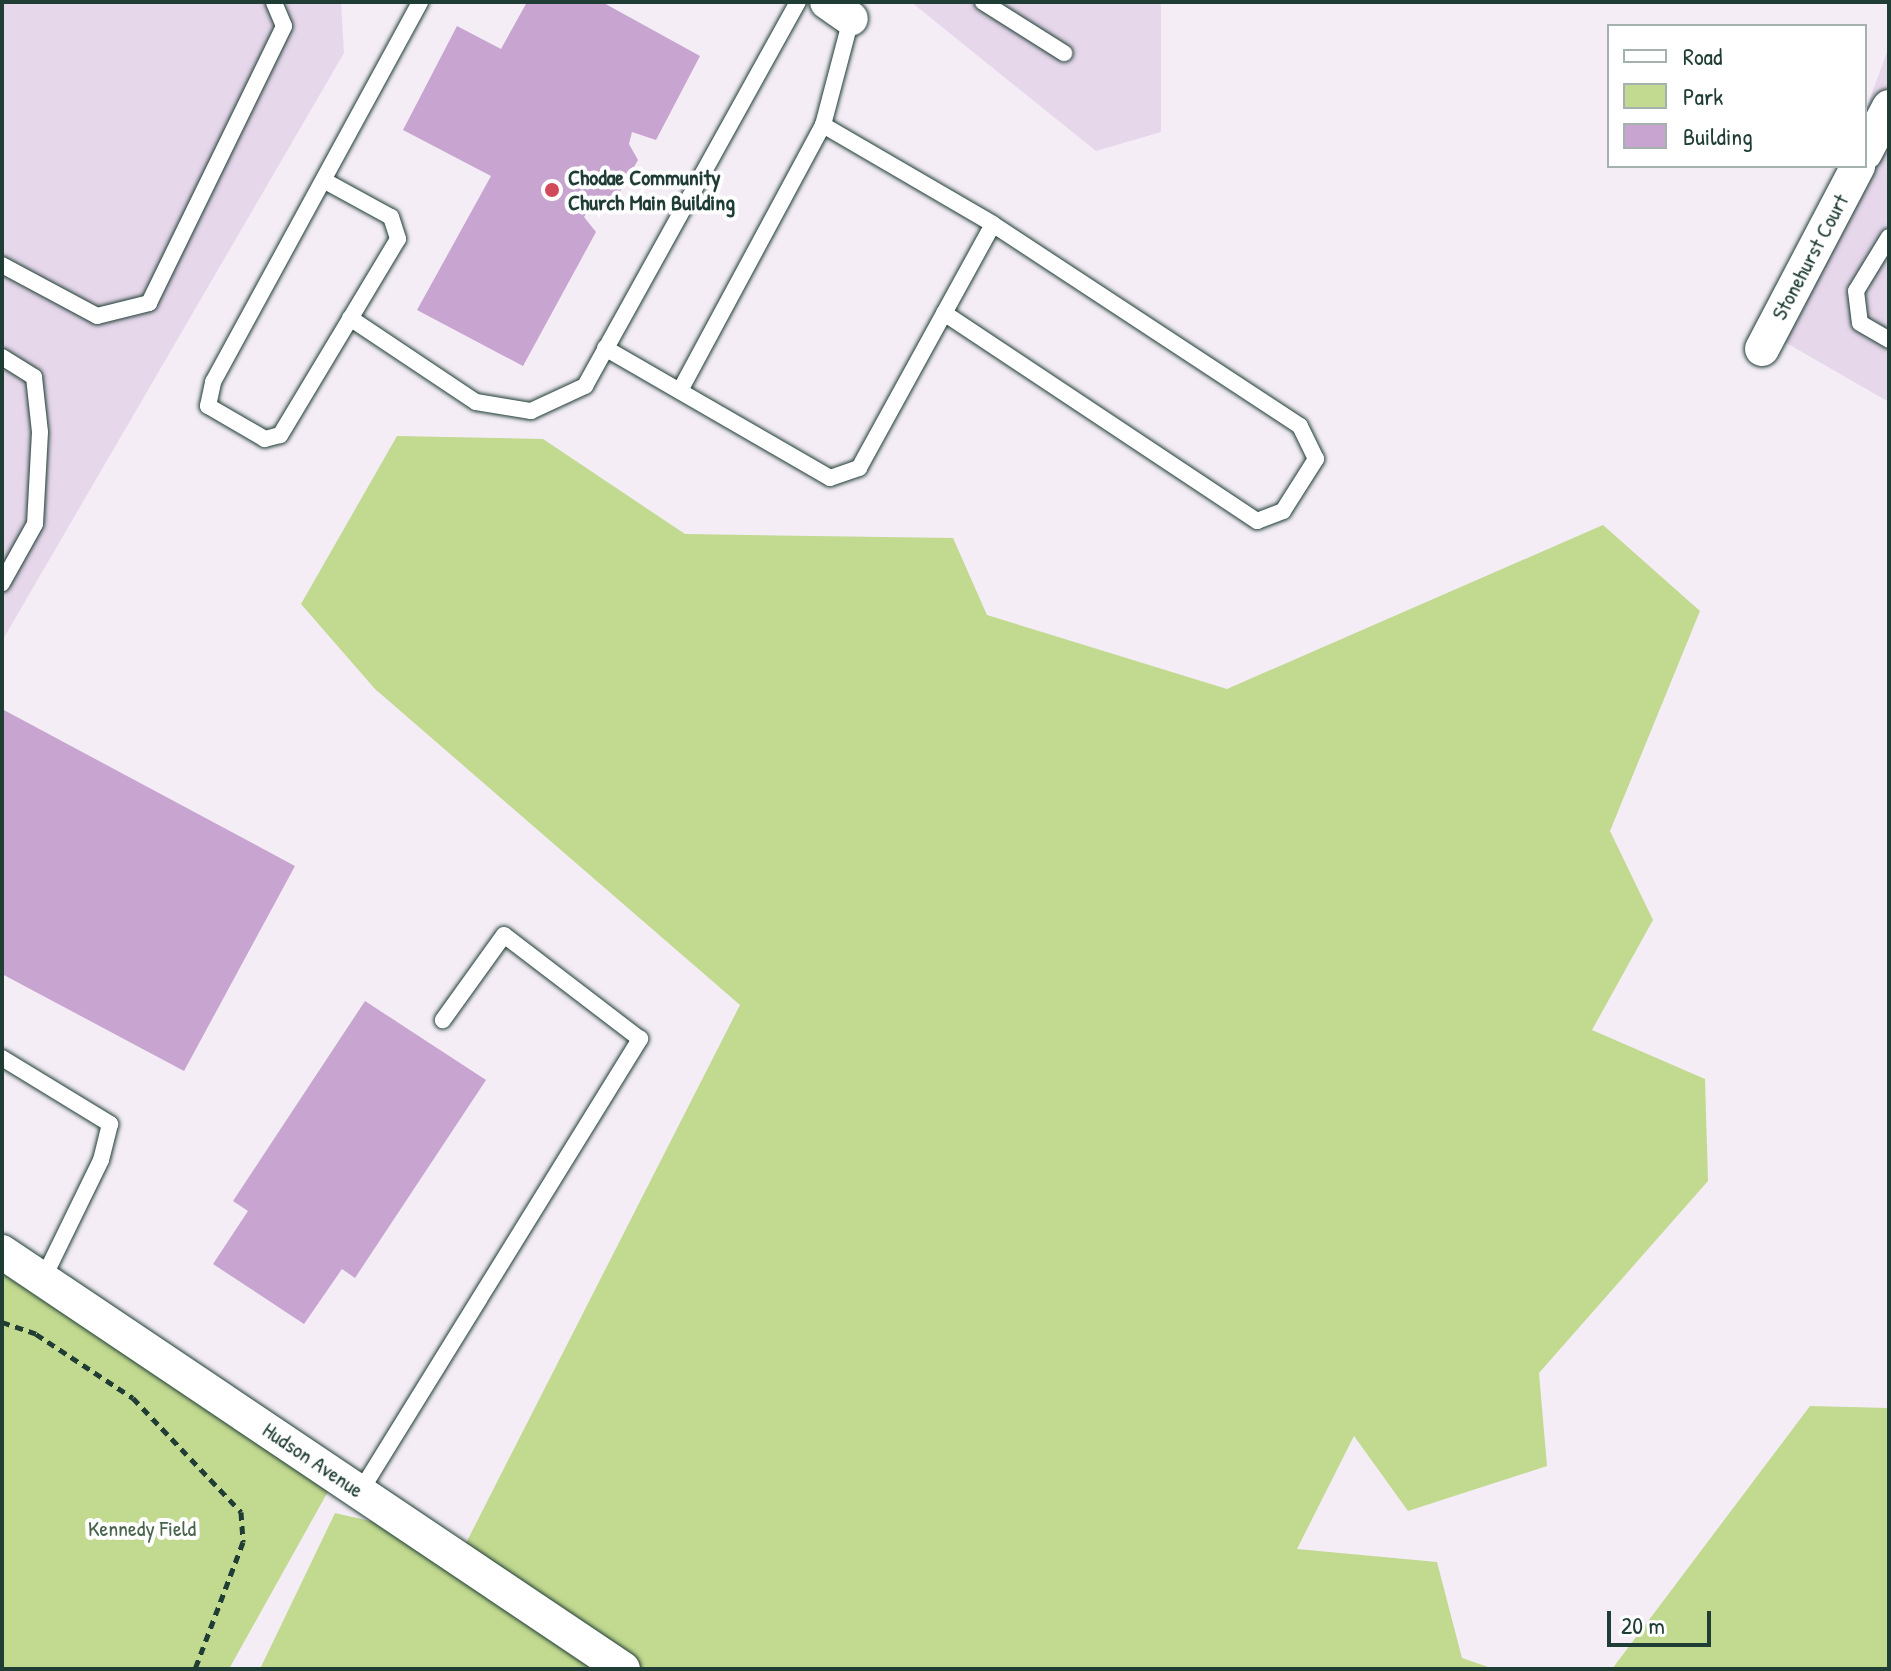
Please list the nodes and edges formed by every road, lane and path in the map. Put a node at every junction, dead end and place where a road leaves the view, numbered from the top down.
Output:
1 (274, 2) edge
2 (420, 2) edge
3 (798, 2) edge
4 (983, 2) edge
5 (839, 10) edge
6 (1064, 53) dead end
7 (1889, 107) edge
8 (823, 125) junction
9 (1867, 149) edge
10 (1857, 168) edge
11 (325, 181) junction
12 (993, 224) junction
13 (1889, 237) edge
14 (2, 265) edge
15 (944, 313) junction
16 (350, 318) junction
17 (1889, 340) edge
18 (605, 348) junction
19 (1762, 349) dead end
20 (2, 357) edge
21 (680, 391) junction
22 (2, 583) edge
23 (443, 1020) dead end
24 (2, 1058) edge
25 (2, 1252) edge
26 (43, 1279) junction
27 (2, 1322) edge
28 (360, 1492) junction
29 (195, 1669) edge
30 (623, 1669) edge

1 - 14 lane
2 - 11 lane
3 - 18 lane
4 - 6 lane
5 - 8 lane
7 - 9 street
8 - 12 lane
8 - 21 lane
10 - 19 street, Stonehurst Court
11 - 16 lane
11 - 16 lane
12 - 15 lane
12 - 15 lane
13 - 17 lane
15 - 21 lane
16 - 18 lane
18 - 21 lane
20 - 22 lane
23 - 28 lane
24 - 26 lane
25 - 26 street, Hudson Avenue
26 - 28 street, Hudson Avenue
27 - 29 path
28 - 30 street, Hudson Avenue

